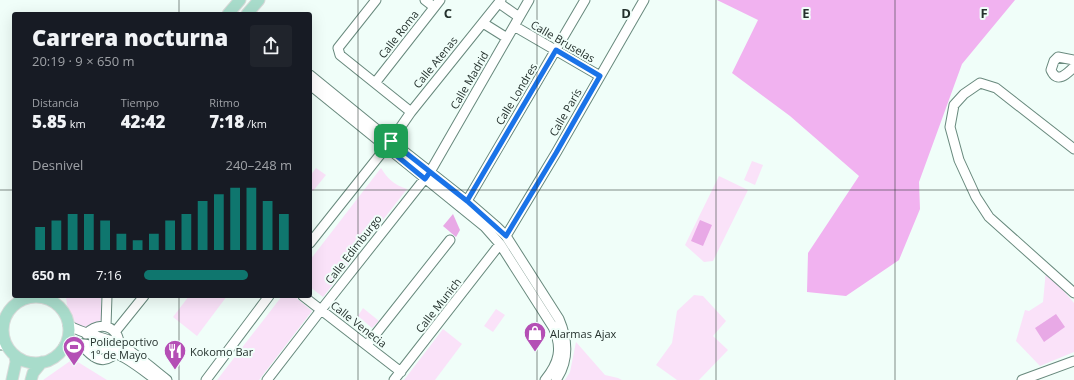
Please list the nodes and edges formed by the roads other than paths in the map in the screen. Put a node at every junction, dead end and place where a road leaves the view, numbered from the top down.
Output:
1 (240, 0) edge
2 (259, 0) edge
3 (376, 0) edge
4 (426, 0) edge
5 (529, 0) edge
6 (585, 0) edge
7 (644, 0) edge
8 (500, 1) edge
9 (437, 4) edge
10 (230, 12) edge
11 (249, 12) edge
12 (519, 16) junction
13 (483, 23) junction
14 (514, 26) junction
15 (507, 38) junction
16 (556, 50) junction
17 (1074, 60) edge
18 (1074, 67) edge
19 (600, 76) junction
20 (312, 77) edge
21 (375, 83) junction
22 (312, 87) edge
23 (410, 112) junction
24 (388, 144) junction
25 (1074, 149) edge
26 (427, 175) junction
27 (467, 201) junction
28 (506, 236) junction
29 (312, 240) edge
30 (450, 240) dead end
31 (500, 244) junction
32 (1074, 293) edge
33 (26, 298) edge
34 (45, 298) edge
35 (107, 298) edge
36 (142, 298) edge
37 (268, 298) edge
38 (306, 298) edge
39 (59, 301) edge
40 (321, 310) junction
41 (68, 325) junction
42 (106, 326) junction
43 (2, 330) edge
44 (115, 332) junction
45 (86, 334) junction
46 (3, 345) edge
47 (64, 346) junction
48 (367, 346) junction
49 (118, 349) junction
50 (15, 356) junction
51 (1074, 361) edge
52 (42, 362) junction
53 (401, 372) junction
54 (12, 380) edge
55 (31, 380) edge
56 (156, 380) edge
57 (167, 380) edge
58 (206, 380) edge
59 (267, 380) edge
60 (394, 380) edge
61 (545, 380) edge
62 (556, 380) edge
63 (1022, 380) edge

1 - 10 main road
2 - 11 main road
3 - 21 street
4 - 9 street
5 - 12 street, Calle Madrid
6 - 16 street, Calle Londres
7 - 19 street, Calle París
8 - 12 street
8 - 13 street, Calle Atenas
9 - 21 street, Calle Roma
12 - 14 street, Calle Madrid
13 - 15 street
13 - 23 street, Calle Atenas
14 - 15 street, Calle Madrid
14 - 16 street, Calle Bruselas
15 - 26 street, Calle Madrid
16 - 19 street, Calle Bruselas
16 - 27 street, Calle Londres
17 - 18 street
19 - 28 street, Calle París
20 - 24 street
21 - 23 street
22 - 24 street
23 - 24 street, Calle Atenas
24 - 26 street
24 - 29 street, Calle Atenas
25 - 32 street
26 - 27 street
26 - 31 street
26 - 40 street, Calle Edimburgo
27 - 28 street
28 - 62 street
30 - 48 street
31 - 53 street, Calle Munich
31 - 61 street
33 - 43 main road
34 - 39 main road
35 - 42 street
36 - 44 street
37 - 58 street
38 - 40 street, Calle Venecia
39 - 41 main road
40 - 48 street, Calle Venecia
40 - 59 street, Calle Edimburgo
41 - 45 street
41 - 47 main road
42 - 44 street
42 - 45 street
43 - 46 main road
44 - 49 street
45 - 49 street
46 - 50 main road
47 - 49 street
47 - 52 main road
48 - 53 street, Calle Venecia
49 - 56 street
49 - 57 street
50 - 52 main road
50 - 54 main road
51 - 63 street
52 - 55 main road
53 - 60 street, Calle Munich

